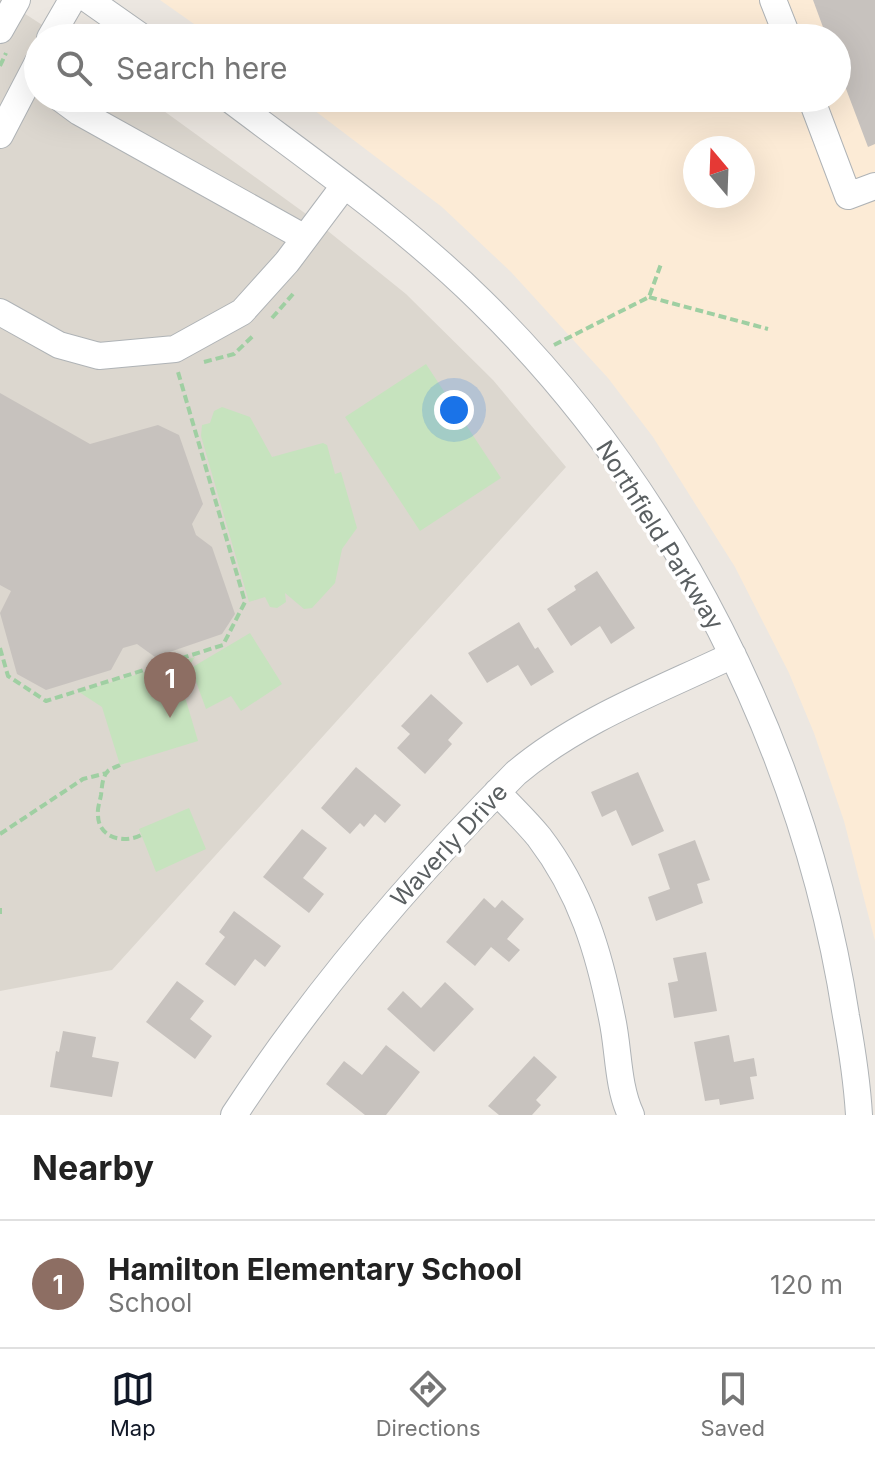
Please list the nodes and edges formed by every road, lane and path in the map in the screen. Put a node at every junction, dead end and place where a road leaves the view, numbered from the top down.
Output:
1 (17, 0) edge
2 (72, 0) edge
3 (89, 0) edge
4 (773, 0) edge
5 (58, 24) edge
6 (123, 24) edge
7 (782, 24) edge
8 (0, 30) edge
9 (24, 93) edge
10 (79, 112) edge
11 (246, 112) edge
12 (816, 112) edge
13 (0, 135) edge
14 (344, 186) junction
15 (875, 186) edge
16 (305, 238) junction
17 (661, 264) dead end
18 (649, 297) junction
19 (0, 312) edge
20 (768, 329) dead end
21 (548, 347) dead end
22 (177, 370) dead end
23 (0, 648) edge
24 (733, 655) junction
25 (120, 765) dead end
26 (107, 773) junction
27 (497, 792) junction
28 (0, 834) edge
29 (141, 835) dead end
30 (621, 1108) edge
31 (234, 1115) edge
32 (859, 1115) edge

1 - 8 street
2 - 5 street
3 - 6 street
4 - 7 street
9 - 13 street
10 - 16 street
11 - 14 street, Northfield Parkway
12 - 15 street
14 - 16 street
14 - 24 street, Northfield Parkway
16 - 19 street
17 - 18 path
18 - 20 path
18 - 21 path
22 - 23 path
24 - 27 street, Waverly Drive
24 - 32 street, Northfield Parkway
25 - 26 path
26 - 28 path
26 - 29 path
27 - 30 street
27 - 31 street, Waverly Drive

